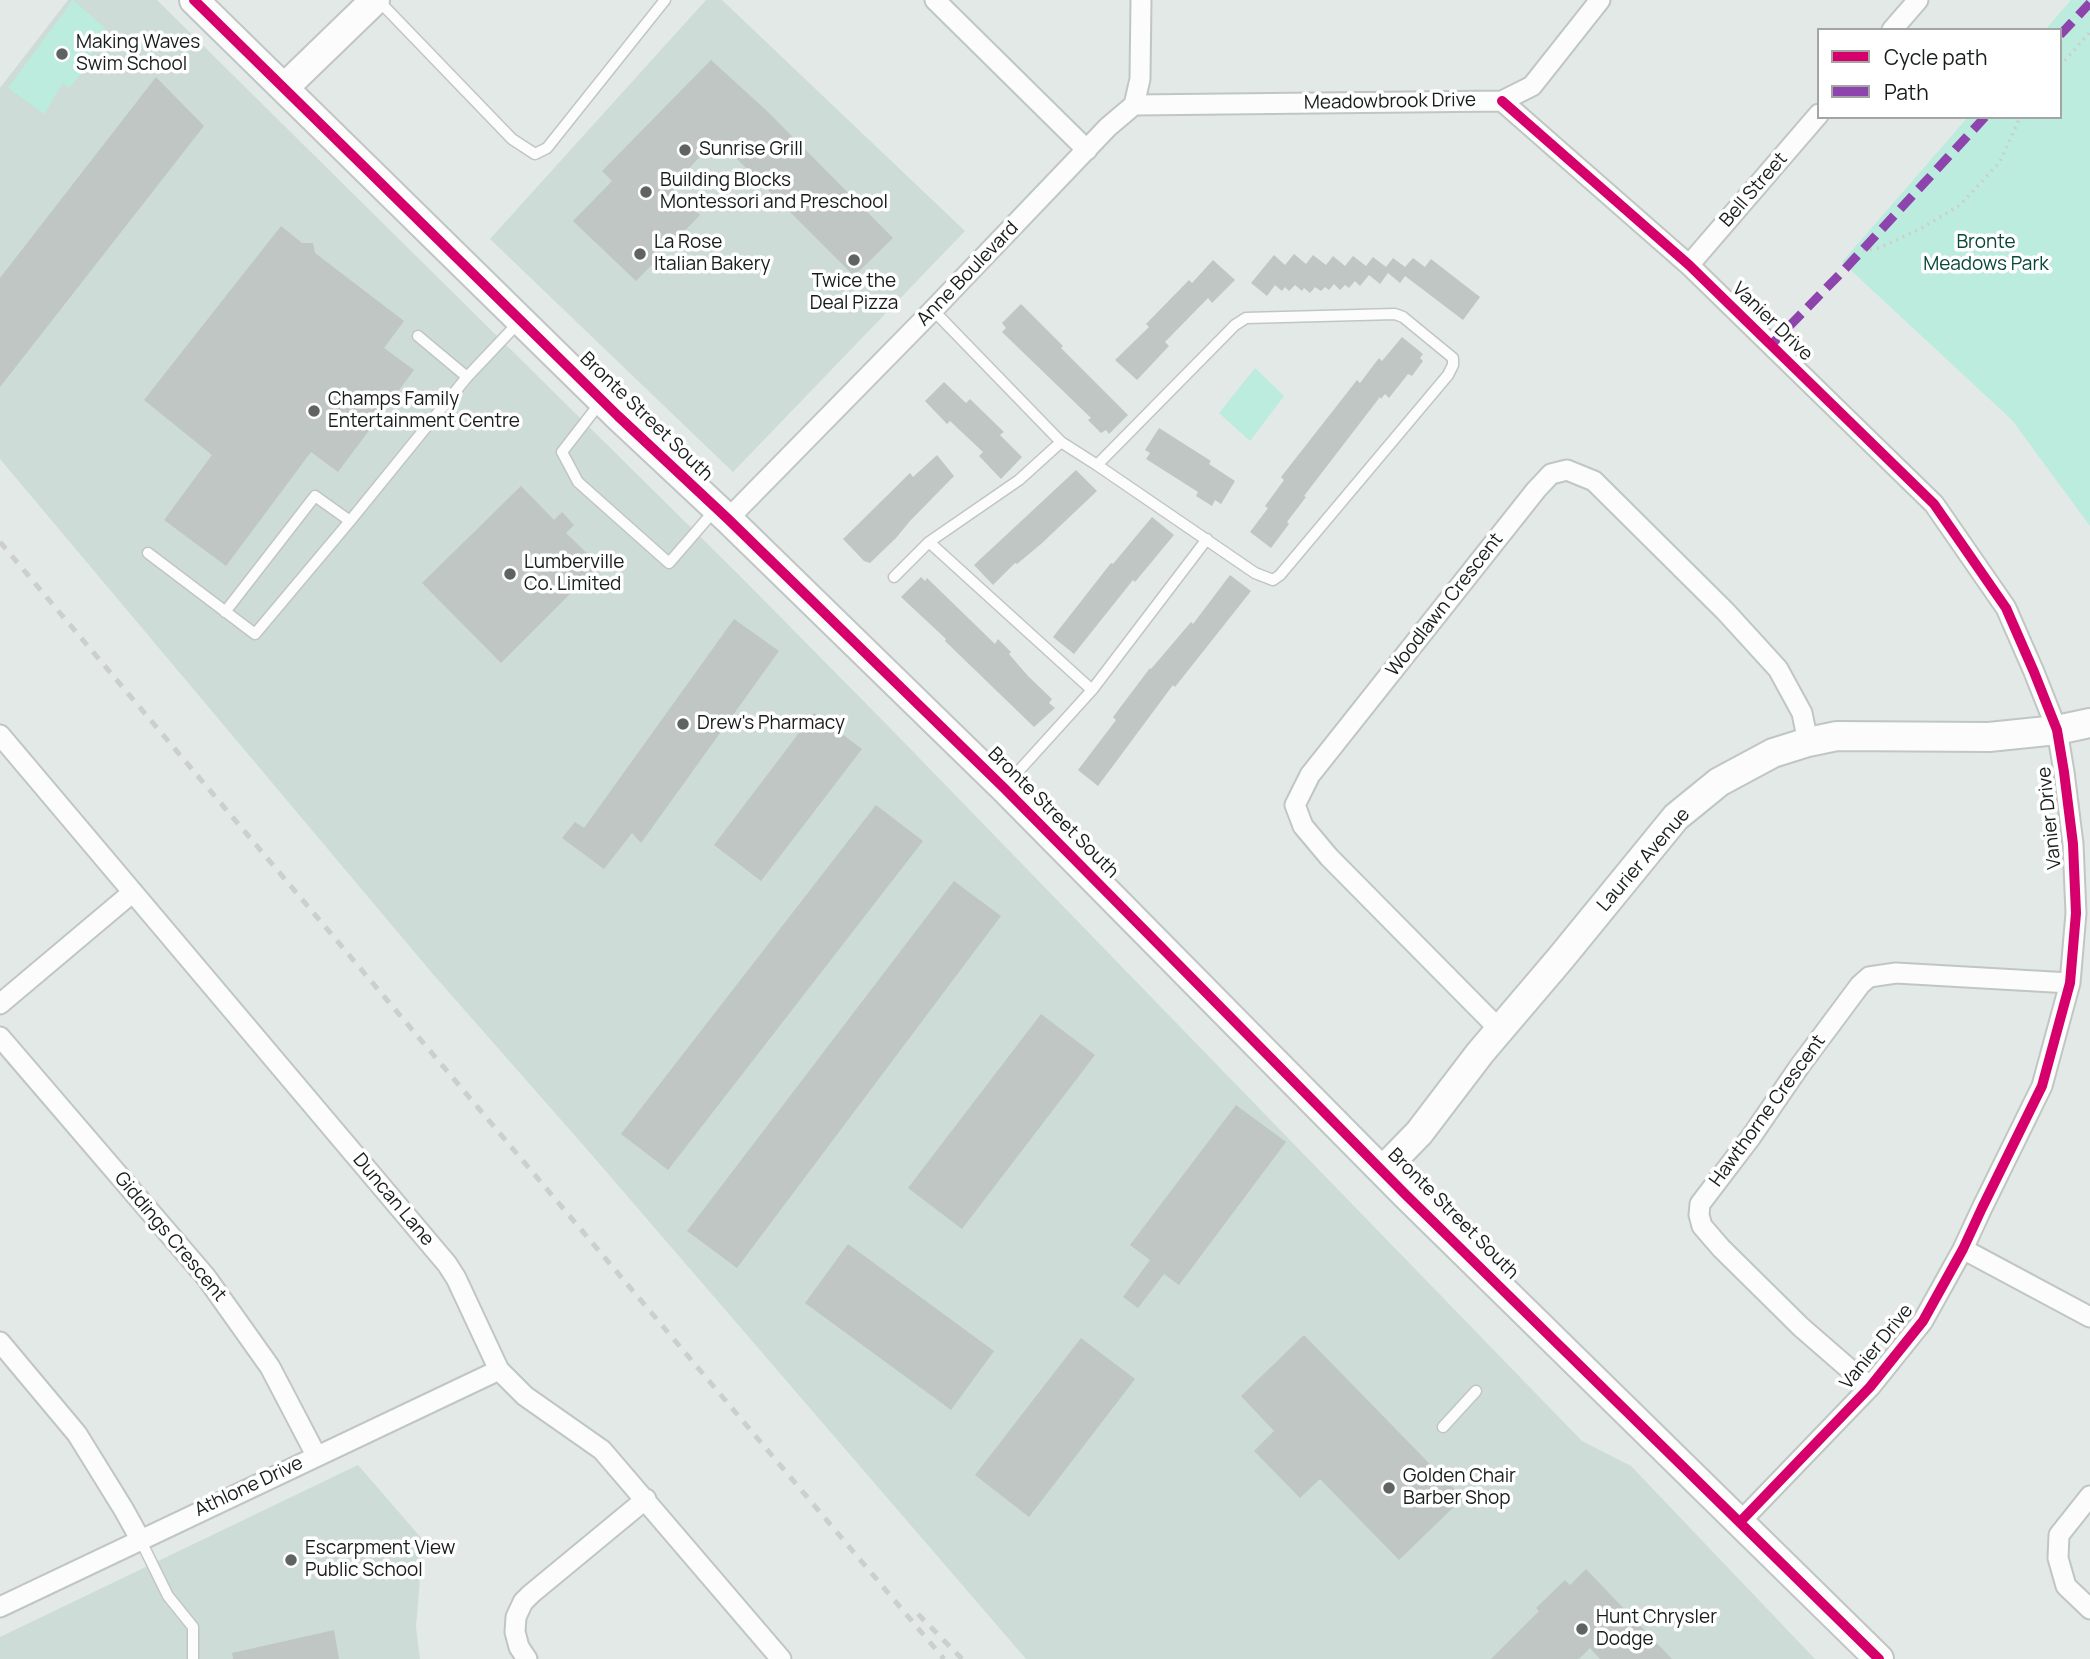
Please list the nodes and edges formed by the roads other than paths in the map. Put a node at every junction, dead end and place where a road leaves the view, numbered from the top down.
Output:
1 (194, 0) edge
2 (376, 0) edge
3 (665, 0) edge
4 (935, 0) edge
5 (1141, 0) edge
6 (1600, 0) edge
7 (1918, 0) edge
8 (1894, 28) edge
9 (284, 88) junction
10 (1502, 101) junction
11 (1134, 105) junction
12 (1817, 116) edge
13 (1087, 150) junction
14 (1689, 265) junction
15 (933, 310) junction
16 (521, 321) junction
17 (418, 336) dead end
18 (467, 377) junction
19 (602, 400) junction
20 (1061, 442) junction
21 (1097, 465) junction
22 (722, 513) junction
23 (351, 521) junction
24 (1207, 539) junction
25 (929, 542) junction
26 (148, 553) dead end
27 (894, 577) dead end
28 (225, 612) junction
29 (1092, 690) junction
30 (2090, 723) edge
31 (2057, 730) junction
32 (0, 734) edge
33 (1808, 742) junction
34 (1004, 788) junction
35 (133, 892) junction
36 (2070, 983) junction
37 (0, 1004) edge
38 (1500, 1030) junction
39 (0, 1037) edge
40 (1383, 1170) junction
41 (1963, 1250) junction
42 (2090, 1317) edge
43 (0, 1342) edge
44 (499, 1370) junction
45 (1870, 1387) junction
46 (1476, 1391) dead end
47 (1443, 1427) dead end
48 (316, 1455) junction
49 (2090, 1496) edge
50 (646, 1499) junction
51 (1740, 1522) junction
52 (140, 1539) junction
53 (0, 1607) edge
54 (2090, 1609) edge
55 (194, 1659) edge
56 (527, 1659) edge
57 (781, 1659) edge
58 (1879, 1659) edge

1 - 9 main road, Bronte Street South
2 - 3 lane
2 - 9 main road
4 - 13 street
5 - 11 street
6 - 10 street, Meadowbrook Drive
7 - 8 street
9 - 16 main road, Bronte Street South
10 - 11 street, Meadowbrook Drive
10 - 14 street, Vanier Drive
11 - 13 street, Anne Boulevard
12 - 14 street, Bell Street
13 - 15 street, Anne Boulevard
14 - 31 street, Vanier Drive
15 - 20 lane
15 - 22 street, Anne Boulevard
16 - 18 lane
16 - 19 main road, Bronte Street South
17 - 18 lane
18 - 23 lane
19 - 22 main road, Bronte Street South
19 - 22 lane
20 - 21 lane
20 - 25 lane
21 - 24 lane
21 - 24 lane
22 - 34 main road, Bronte Street South
23 - 28 lane
23 - 28 lane
24 - 29 lane
25 - 27 lane
25 - 29 lane
26 - 28 lane
29 - 34 lane
30 - 31 main road, Laurier Avenue
31 - 33 main road, Laurier Avenue
31 - 36 street, Vanier Drive
32 - 35 street, Duncan Lane
33 - 38 main road, Laurier Avenue
33 - 38 street, Woodlawn Crescent
34 - 40 main road, Bronte Street South
35 - 37 street
35 - 44 street, Duncan Lane
36 - 41 street, Vanier Drive
36 - 45 street, Hawthorne Crescent
38 - 40 main road, Laurier Avenue
39 - 48 street, Giddings Crescent
40 - 51 main road, Bronte Street South
41 - 42 street
41 - 45 street, Vanier Drive
43 - 52 street
44 - 48 street, Athlone Drive
44 - 50 street, Duncan Lane
45 - 51 street, Vanier Drive
46 - 47 lane
48 - 52 street, Athlone Drive
49 - 54 street
50 - 56 street
50 - 57 street, Duncan Lane
51 - 58 main road, Bronte Street South
52 - 53 street, Athlone Drive
52 - 55 lane

